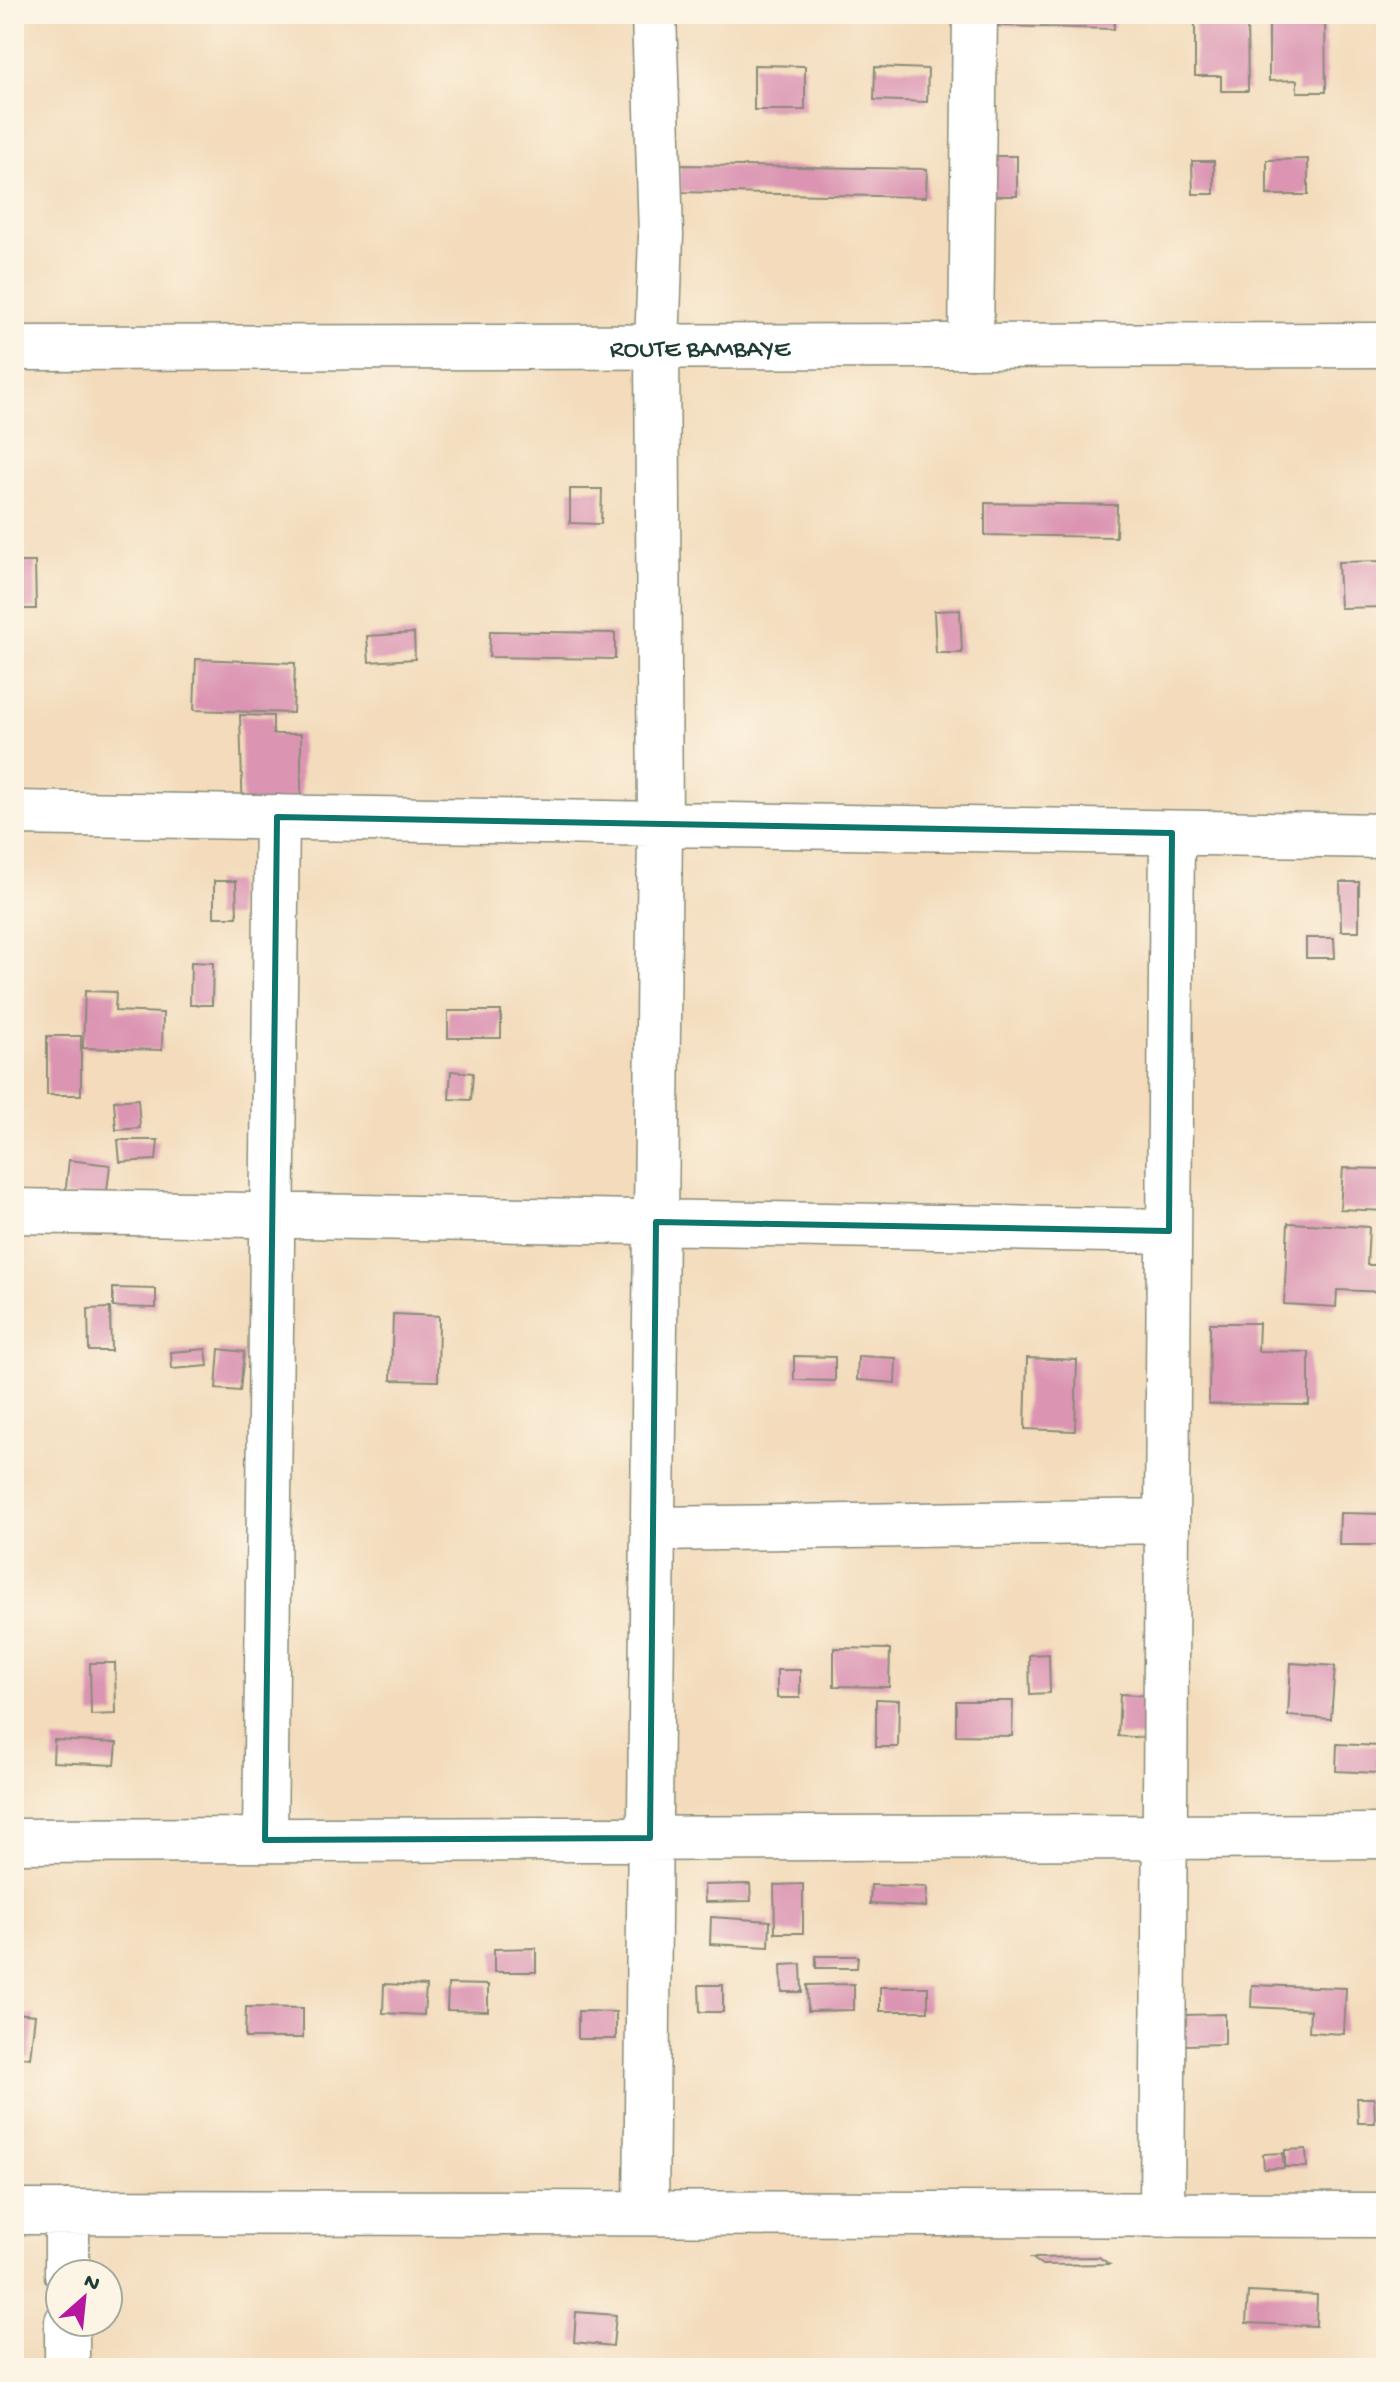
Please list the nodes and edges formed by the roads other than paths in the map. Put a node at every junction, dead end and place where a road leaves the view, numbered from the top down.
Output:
1 (654, 14) edge
2 (975, 14) edge
3 (1386, 345) edge
4 (657, 346) junction
5 (971, 346) junction
6 (14, 348) edge
7 (14, 813) edge
8 (277, 817) junction
9 (660, 825) junction
10 (1172, 833) junction
11 (1386, 836) edge
12 (14, 1211) edge
13 (272, 1215) junction
14 (656, 1222) junction
15 (1169, 1231) junction
16 (1167, 1521) junction
17 (653, 1529) junction
18 (1386, 1836) edge
19 (1165, 1837) junction
20 (650, 1838) junction
21 (265, 1840) junction
22 (14, 1841) edge
23 (14, 2212) edge
24 (67, 2212) junction
25 (646, 2213) junction
26 (1162, 2214) junction
27 (1386, 2215) edge
28 (67, 2258) edge
29 (67, 2338) edge
30 (67, 2368) edge

1 - 4 street
2 - 5 street
3 - 5 street, ROUTE BAMBAYE
4 - 5 street, ROUTE BAMBAYE
4 - 6 street, ROUTE BAMBAYE
4 - 9 street
7 - 8 street
8 - 9 street
8 - 13 street
9 - 10 street
9 - 14 street
10 - 11 street
10 - 15 street
12 - 13 street
13 - 14 street
13 - 21 street
14 - 15 street
14 - 17 street
15 - 16 street
16 - 17 street
16 - 19 street
17 - 20 street
18 - 19 street
19 - 20 street
19 - 26 street
20 - 21 street
20 - 25 street
21 - 22 street
23 - 24 street
24 - 25 street
24 - 28 street
25 - 26 street
26 - 27 street
29 - 30 street

